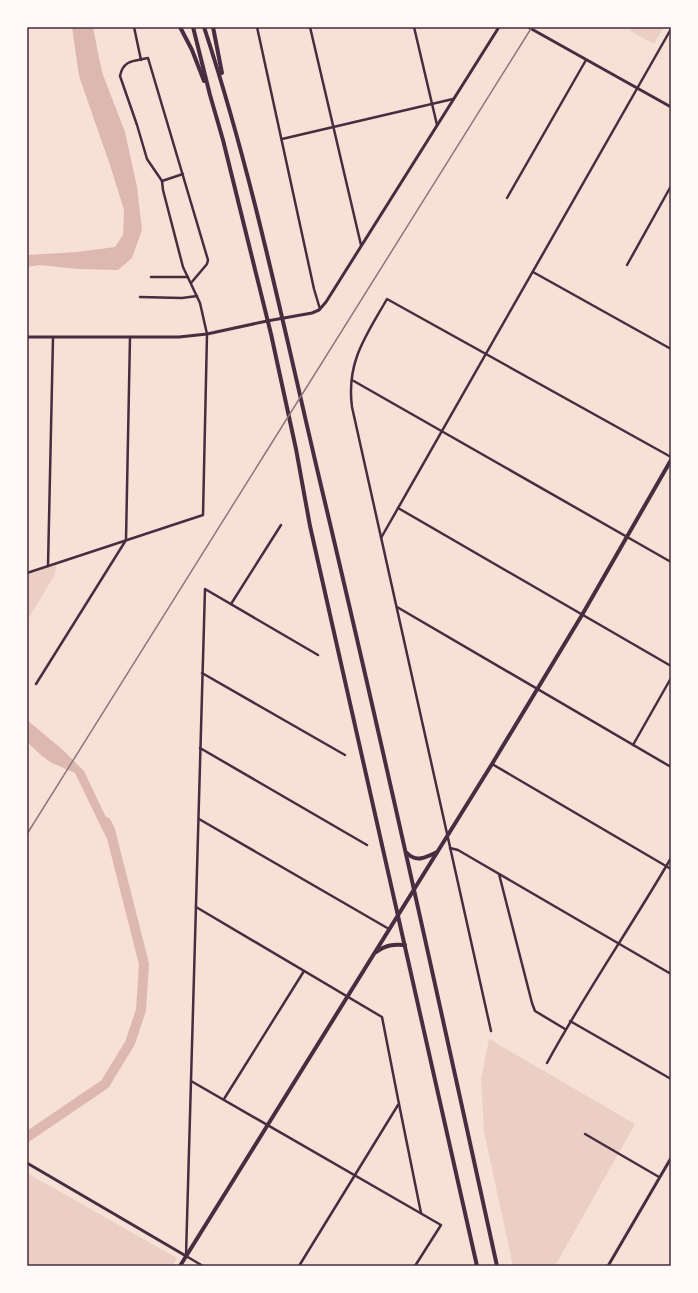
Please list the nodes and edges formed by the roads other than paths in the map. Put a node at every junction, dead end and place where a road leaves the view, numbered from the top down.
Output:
1 (134, 27) edge
2 (180, 27) edge
3 (193, 27) edge
4 (204, 27) edge
5 (213, 27) edge
6 (257, 27) edge
7 (310, 27) edge
8 (414, 27) edge
9 (499, 27) edge
10 (528, 27) edge
11 (671, 29) edge
12 (141, 60) junction
13 (586, 60) junction
14 (224, 85) junction
15 (638, 89) junction
16 (210, 95) junction
17 (454, 99) junction
18 (432, 104) junction
19 (671, 108) edge
20 (437, 125) junction
21 (333, 127) junction
22 (282, 139) junction
23 (183, 174) junction
24 (162, 181) junction
25 (671, 186) edge
26 (507, 198) dead end
27 (361, 245) junction
28 (627, 265) dead end
29 (533, 272) junction
30 (151, 277) dead end
31 (188, 277) junction
32 (192, 283) junction
33 (197, 296) junction
34 (140, 297) dead end
35 (320, 309) junction
36 (282, 319) junction
37 (267, 321) junction
38 (207, 334) junction
39 (27, 337) edge
40 (130, 337) junction
41 (53, 338) junction
42 (671, 349) edge
43 (487, 354) junction
44 (352, 380) junction
45 (442, 431) junction
46 (671, 459) edge
47 (398, 508) junction
48 (281, 525) dead end
49 (628, 536) junction
50 (381, 538) junction
51 (126, 540) junction
52 (671, 562) edge
53 (48, 566) junction
54 (27, 573) edge
55 (231, 604) junction
56 (396, 606) junction
57 (582, 614) junction
58 (318, 655) dead end
59 (671, 666) edge
60 (202, 673) junction
61 (671, 678) edge
62 (36, 684) dead end
63 (538, 689) junction
64 (633, 745) junction
65 (200, 748) junction
66 (345, 755) dead end
67 (492, 764) junction
68 (671, 767) edge
69 (199, 819) junction
70 (447, 836) junction
71 (367, 844) dead end
72 (450, 848) junction
73 (406, 851) junction
74 (437, 852) junction
75 (671, 858) edge
76 (667, 866) junction
77 (671, 868) edge
78 (499, 874) junction
79 (415, 889) junction
80 (196, 907) junction
81 (398, 915) junction
82 (389, 929) junction
83 (618, 943) junction
84 (405, 945) junction
85 (376, 952) junction
86 (304, 971) junction
87 (671, 974) edge
88 (348, 997) junction
89 (570, 1021) junction
90 (566, 1029) junction
91 (491, 1031) dead end
92 (547, 1063) dead end
93 (671, 1080) edge
94 (192, 1081) junction
95 (224, 1099) junction
96 (399, 1104) junction
97 (268, 1125) junction
98 (585, 1134) dead end
99 (671, 1158) edge
100 (27, 1163) edge
101 (355, 1175) junction
102 (659, 1178) junction
103 (421, 1213) junction
104 (186, 1256) junction
105 (180, 1266) edge
106 (203, 1266) edge
107 (299, 1266) edge
108 (415, 1266) edge
109 (477, 1266) edge
110 (498, 1266) edge
111 (608, 1266) edge

1 - 12 street
2 - 16 main road
3 - 16 main road
4 - 14 main road
5 - 14 main road
6 - 22 street
7 - 21 street
8 - 18 street
9 - 17 street
10 - 13 street
11 - 15 street
12 - 23 street
12 - 24 street
13 - 15 street
13 - 26 street
14 - 36 main road
15 - 19 street
15 - 29 street
16 - 37 main road
17 - 18 street
17 - 20 street
18 - 20 street
18 - 21 street
20 - 27 street
21 - 22 street
21 - 27 street
22 - 35 street
23 - 24 street
23 - 32 street
24 - 31 street
25 - 28 street
27 - 35 street
29 - 42 street
29 - 43 street
30 - 31 street
31 - 32 street
32 - 33 street
33 - 34 street
33 - 38 street
35 - 36 street
36 - 37 street
36 - 73 main road
37 - 38 street
37 - 81 main road
38 - 40 street
38 - 51 street
39 - 41 street
40 - 41 street
40 - 51 street
41 - 53 street
43 - 44 street
43 - 45 street
43 - 46 street
44 - 45 street
44 - 50 street
45 - 47 street
45 - 49 street
46 - 49 main road
47 - 50 street
47 - 57 street
48 - 55 street
49 - 52 street
49 - 57 main road
50 - 56 street
51 - 53 street
51 - 62 street
53 - 54 street
55 - 58 street
55 - 60 street
56 - 63 street
56 - 70 street
57 - 59 street
57 - 63 main road
60 - 65 street
60 - 66 street
61 - 64 street
63 - 64 street
63 - 67 main road
64 - 68 street
65 - 69 street
65 - 71 street
67 - 70 main road
67 - 76 street
69 - 80 street
69 - 82 street
70 - 72 street
70 - 74 main road
72 - 78 street
72 - 91 street
73 - 74 main road
73 - 79 main road
74 - 79 main road
75 - 76 street
76 - 77 street
76 - 83 street
78 - 83 street
78 - 90 street
79 - 81 main road
79 - 110 main road
80 - 86 street
80 - 94 street
81 - 82 main road
81 - 84 main road
82 - 85 main road
83 - 87 street
83 - 89 street
84 - 85 main road
84 - 109 main road
85 - 88 main road
86 - 88 street
86 - 95 street
88 - 96 street
88 - 97 main road
89 - 90 street
89 - 93 street
90 - 92 street
94 - 95 street
94 - 104 street
95 - 97 street
96 - 101 street
96 - 103 street
97 - 101 street
97 - 104 main road
98 - 102 street
99 - 102 street
100 - 104 street
101 - 103 street
101 - 107 street
102 - 111 street
103 - 108 street
104 - 105 main road
104 - 106 street

